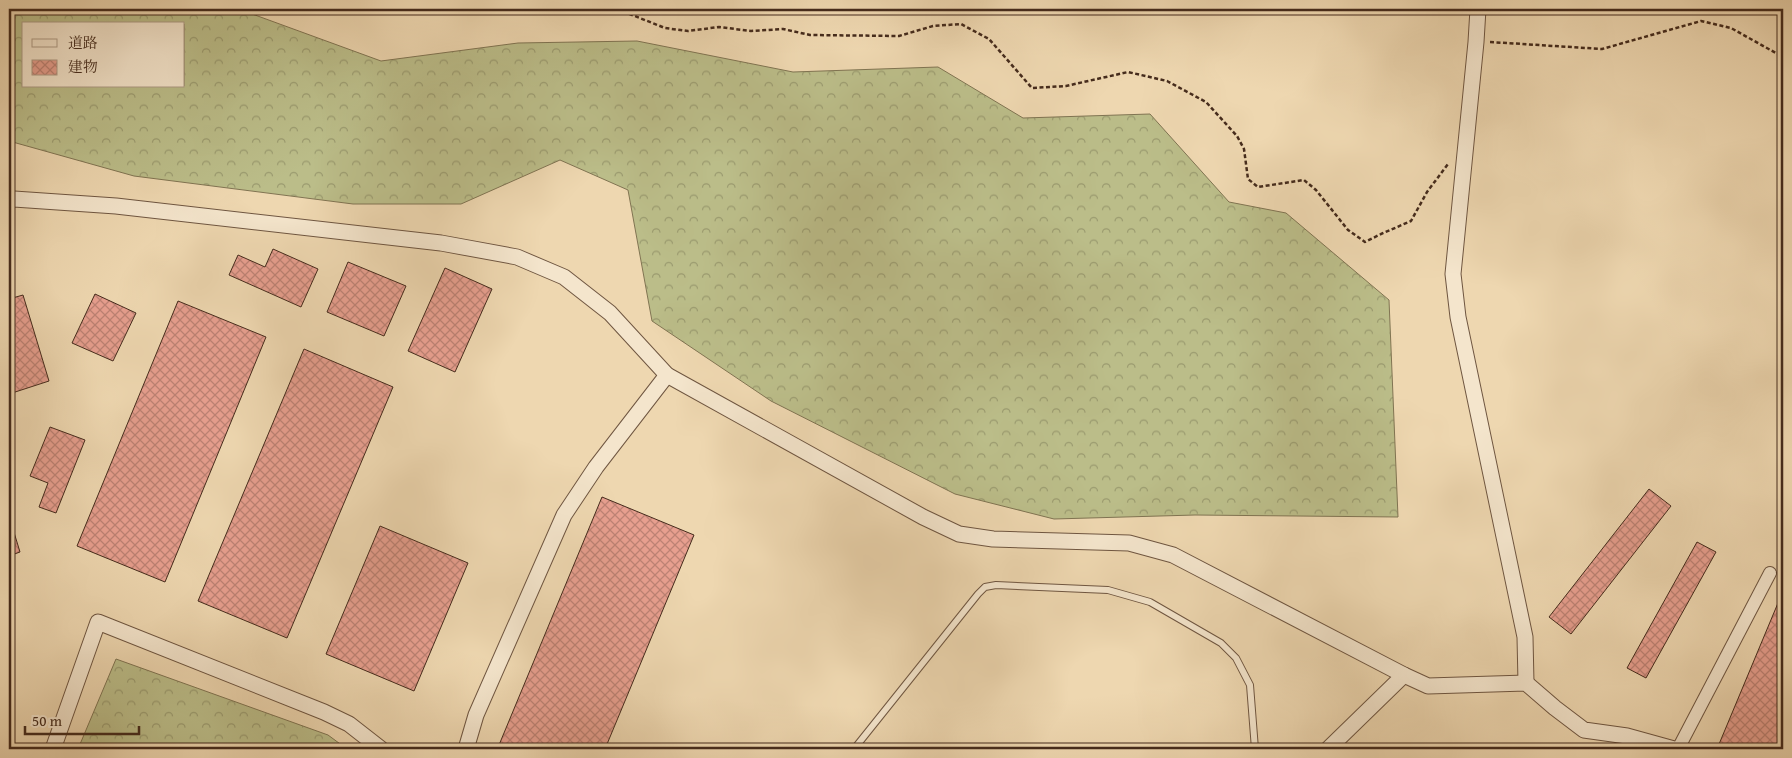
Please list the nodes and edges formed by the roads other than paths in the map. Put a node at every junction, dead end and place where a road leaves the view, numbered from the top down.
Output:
1 (1478, 9) edge
2 (9, 200) edge
3 (667, 375) junction
4 (1770, 573) dead end
5 (1404, 675) junction
6 (1526, 683) junction
7 (53, 749) edge
8 (381, 749) edge
9 (466, 749) edge
10 (854, 749) edge
11 (1256, 749) edge
12 (1328, 749) edge
13 (1674, 749) edge
14 (1678, 749) edge

1 - 6 street
2 - 3 street
3 - 5 street
3 - 9 street
4 - 14 street
5 - 6 street
5 - 12 street
6 - 13 street
7 - 8 street
10 - 11 lane

